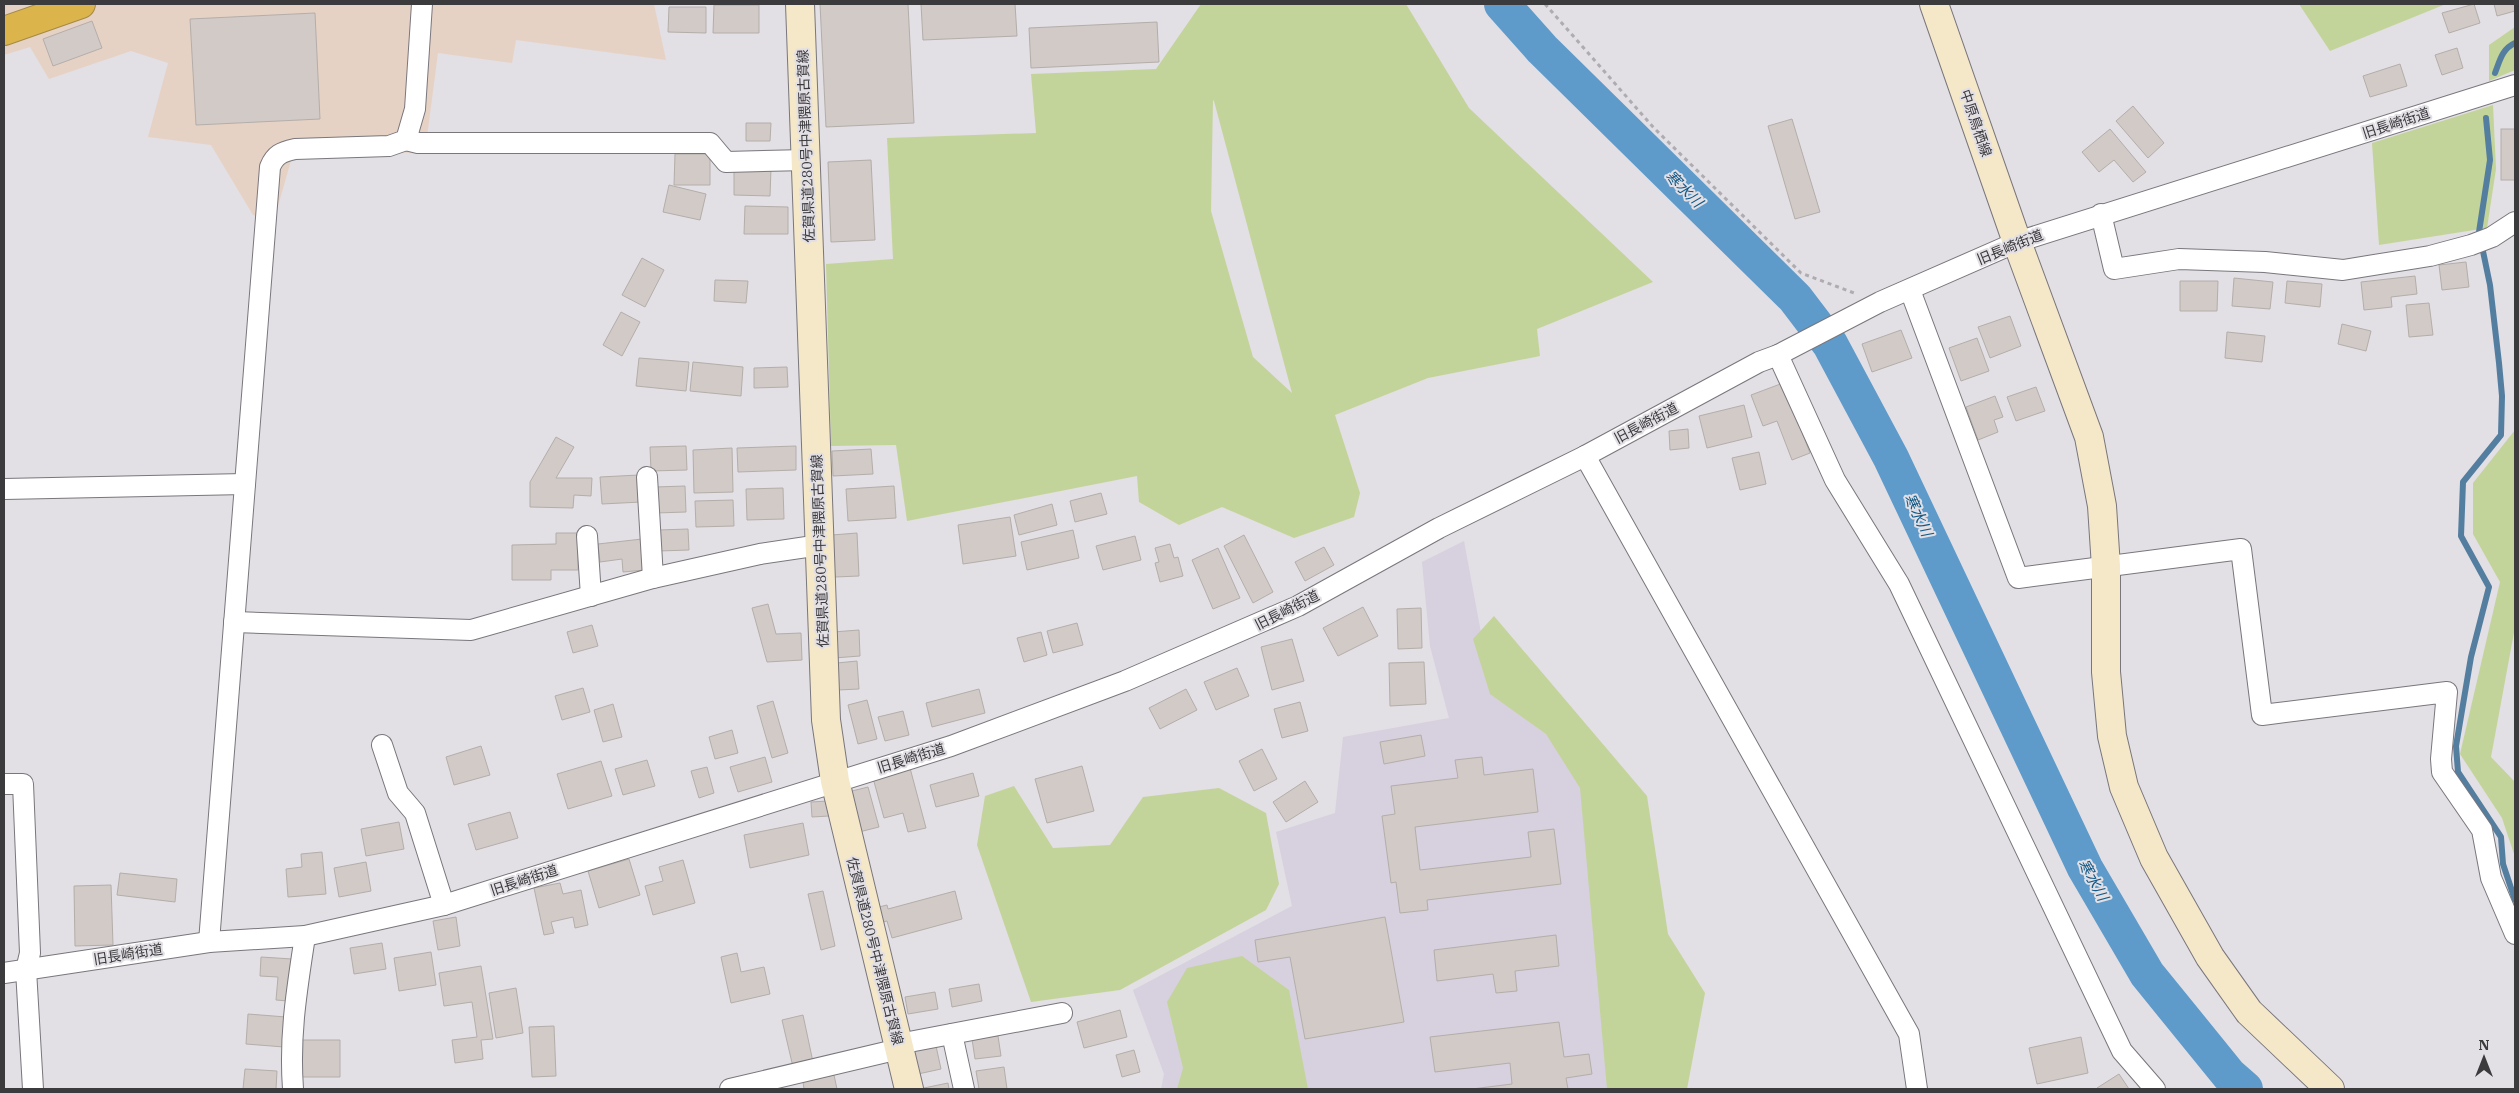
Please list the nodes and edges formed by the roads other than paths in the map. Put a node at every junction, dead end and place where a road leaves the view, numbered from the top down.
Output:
1 (81, 4) edge
2 (422, 4) edge
3 (800, 4) edge
4 (1934, 4) edge
5 (4, 31) edge
6 (2515, 85) edge
7 (406, 140) junction
8 (807, 160) junction
9 (2101, 214) junction
10 (2515, 222) edge
11 (2017, 242) junction
12 (1910, 290) junction
13 (1778, 355) junction
14 (1585, 456) junction
15 (646, 477) dead end
16 (245, 484) junction
17 (4, 489) edge
18 (587, 536) dead end
19 (820, 545) junction
20 (2106, 567) junction
21 (653, 578) junction
22 (591, 596) junction
23 (234, 622) junction
24 (382, 745) dead end
25 (834, 781) junction
26 (4, 784) edge
27 (444, 905) junction
28 (2515, 934) edge
29 (305, 936) junction
30 (209, 942) junction
31 (26, 970) junction
32 (4, 973) edge
33 (1062, 1013) dead end
34 (952, 1034) junction
35 (899, 1049) junction
36 (34, 1089) edge
37 (293, 1089) edge
38 (730, 1089) edge
39 (909, 1089) edge
40 (964, 1089) edge
41 (1917, 1089) edge
42 (2155, 1089) edge
43 (2330, 1089) edge

1 - 5 highway
2 - 7 street
3 - 8 main road, 佐賀県道280号中津隈原古賀線
4 - 11 main road, 中原鳥栖線
6 - 9 street, 旧長崎街道
7 - 8 street
7 - 16 street
8 - 19 main road, 佐賀県道280号中津隈原古賀線
9 - 10 street
9 - 11 street, 旧長崎街道
11 - 12 street, 旧長崎街道
11 - 20 main road, 中原鳥栖線
12 - 13 street, 旧長崎街道
12 - 20 street
13 - 14 street, 旧長崎街道
13 - 42 street
14 - 25 street, 旧長崎街道
14 - 41 street
15 - 21 street
16 - 17 street
16 - 23 street
18 - 22 street
19 - 21 street
19 - 25 main road, 佐賀県道280号中津隈原古賀線
20 - 28 street
20 - 43 main road, 中原鳥栖線
21 - 22 street
22 - 23 street
23 - 30 street
24 - 27 street
25 - 27 street, 旧長崎街道
25 - 35 main road, 佐賀県道280号中津隈原古賀線
26 - 31 street
27 - 29 street, 旧長崎街道
29 - 30 street, 旧長崎街道
29 - 37 street
30 - 31 street, 旧長崎街道
31 - 32 street, 旧長崎街道
31 - 36 street
33 - 34 street
34 - 35 street
34 - 40 street
35 - 38 street
35 - 39 main road, 佐賀県道280号中津隈原古賀線

